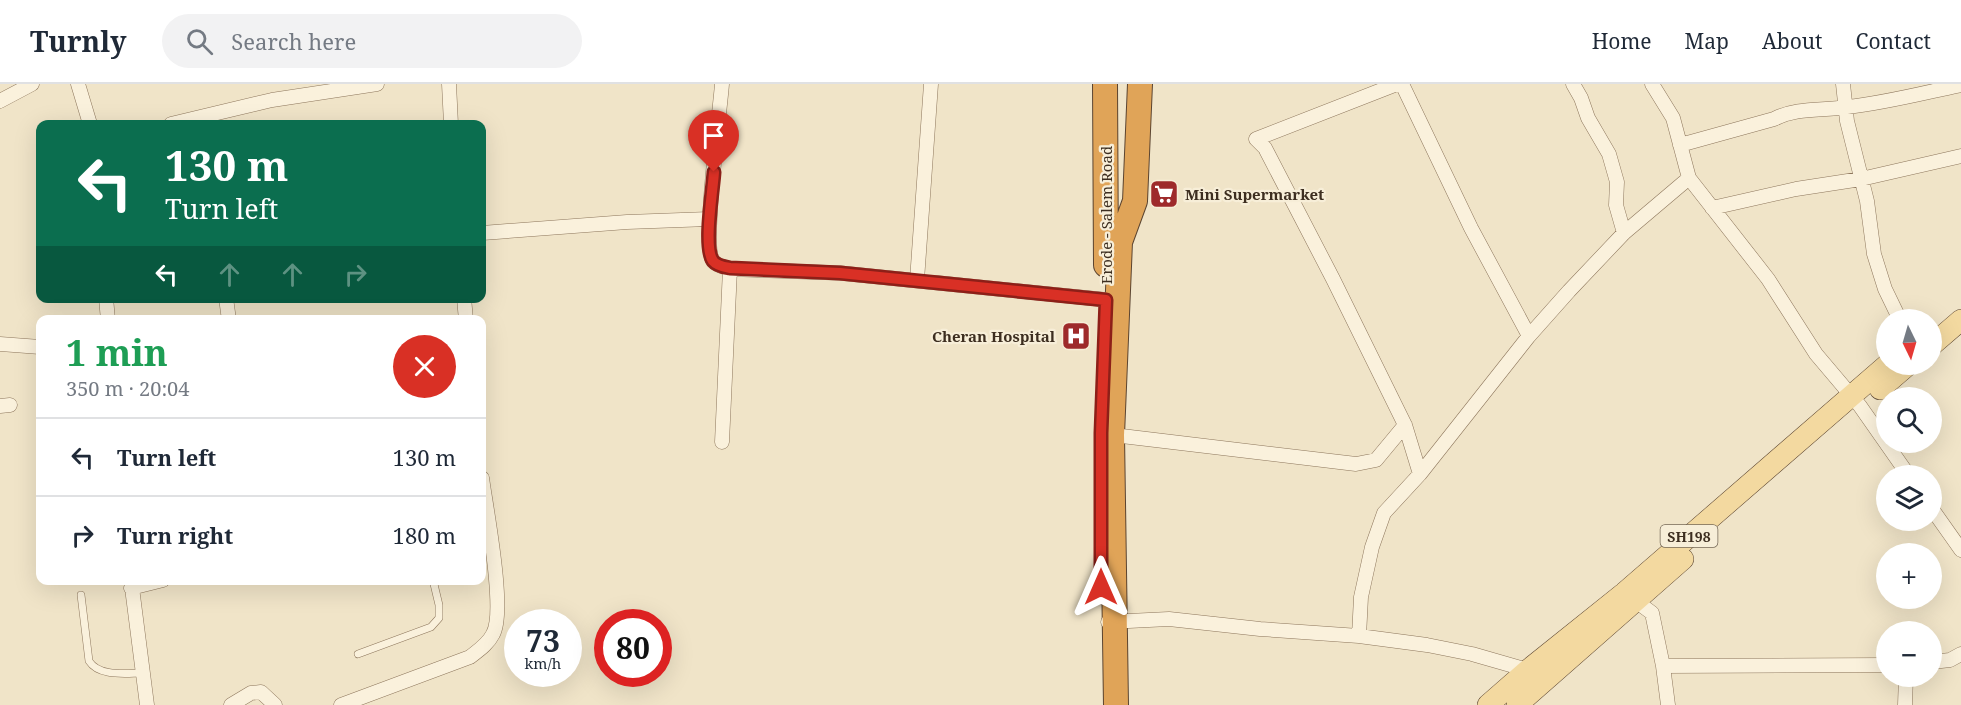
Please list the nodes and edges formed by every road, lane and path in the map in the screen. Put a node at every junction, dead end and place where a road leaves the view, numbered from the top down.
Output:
1 (32, 84) edge
2 (78, 84) edge
3 (377, 84) edge
4 (449, 84) edge
5 (722, 84) edge
6 (931, 84) edge
7 (1105, 84) edge
8 (1124, 84) edge
9 (1140, 84) edge
10 (1397, 84) edge
11 (1402, 84) edge
12 (1573, 84) edge
13 (1652, 84) edge
14 (1843, 84) edge
15 (1961, 85) edge
16 (0, 101) edge
17 (1846, 108) junction
18 (89, 120) edge
19 (208, 120) edge
20 (451, 120) edge
21 (1680, 145) junction
22 (1961, 156) edge
23 (1689, 178) junction
24 (1861, 179) junction
25 (1712, 208) junction
26 (710, 219) junction
27 (486, 233) edge
28 (1624, 233) junction
29 (1120, 242) junction
30 (730, 268) junction
31 (917, 280) junction
32 (1112, 301) junction
33 (1961, 303) edge
34 (1894, 309) edge
35 (1942, 319) edge
36 (1961, 320) edge
37 (1529, 336) junction
38 (1942, 336) edge
39 (0, 344) edge
40 (36, 346) edge
41 (1878, 375) edge
42 (1893, 375) edge
43 (1856, 401) junction
44 (1405, 425) junction
45 (1107, 434) junction
46 (722, 442) dead end
47 (1901, 465) edge
48 (1420, 474) junction
49 (1942, 522) edge
50 (486, 526) edge
51 (1961, 550) edge
52 (131, 585) edge
53 (434, 585) edge
54 (81, 595) dead end
55 (1630, 597) junction
56 (1108, 622) junction
57 (1359, 636) junction
58 (358, 654) dead end
59 (1961, 654) edge
60 (1942, 661) edge
61 (1876, 665) edge
62 (1663, 666) junction
63 (142, 673) junction
64 (1535, 677) junction
65 (1906, 687) edge
66 (147, 705) edge
67 (231, 705) edge
68 (275, 705) edge
69 (341, 705) edge
70 (1104, 705) edge
71 (1116, 705) edge
72 (1488, 705) edge
73 (1517, 705) edge
74 (1668, 705) edge
75 (1905, 705) edge

1 - 16 street
2 - 18 street
3 - 19 street
4 - 20 street
5 - 26 street
6 - 31 street
7 - 32 highway, Erode - Salem Road
8 - 29 highway
9 - 29 highway, Erode - Salem Road
10 - 44 street
11 - 37 street
12 - 28 street
13 - 21 street
14 - 17 street
15 - 17 street
17 - 21 street
17 - 24 street
21 - 23 street
22 - 24 street
23 - 25 street
23 - 28 street
24 - 25 street
24 - 34 street
25 - 43 street
26 - 27 street
26 - 30 street
28 - 37 street
29 - 32 highway, Erode - Salem Road
30 - 31 street
30 - 46 street
31 - 32 street
32 - 45 highway, Erode - Salem Road
33 - 35 main road
36 - 38 main road
37 - 48 street
39 - 40 street
41 - 43 main road, SH198
42 - 43 main road, SH198
43 - 47 street
43 - 55 main road, SH198
44 - 45 street
44 - 48 street
45 - 56 highway, Erode - Salem Road
48 - 57 street
49 - 51 street
50 - 69 street
52 - 63 street
53 - 58 lane
54 - 63 lane
55 - 62 street
55 - 64 main road, SH198
56 - 57 street
56 - 70 highway, Erode - Salem Road
56 - 71 highway, Erode - Salem Road
57 - 64 street
59 - 60 street
61 - 62 street
62 - 74 street
63 - 66 street
64 - 72 main road, SH198
64 - 73 main road, SH198
65 - 75 street
67 - 68 street

